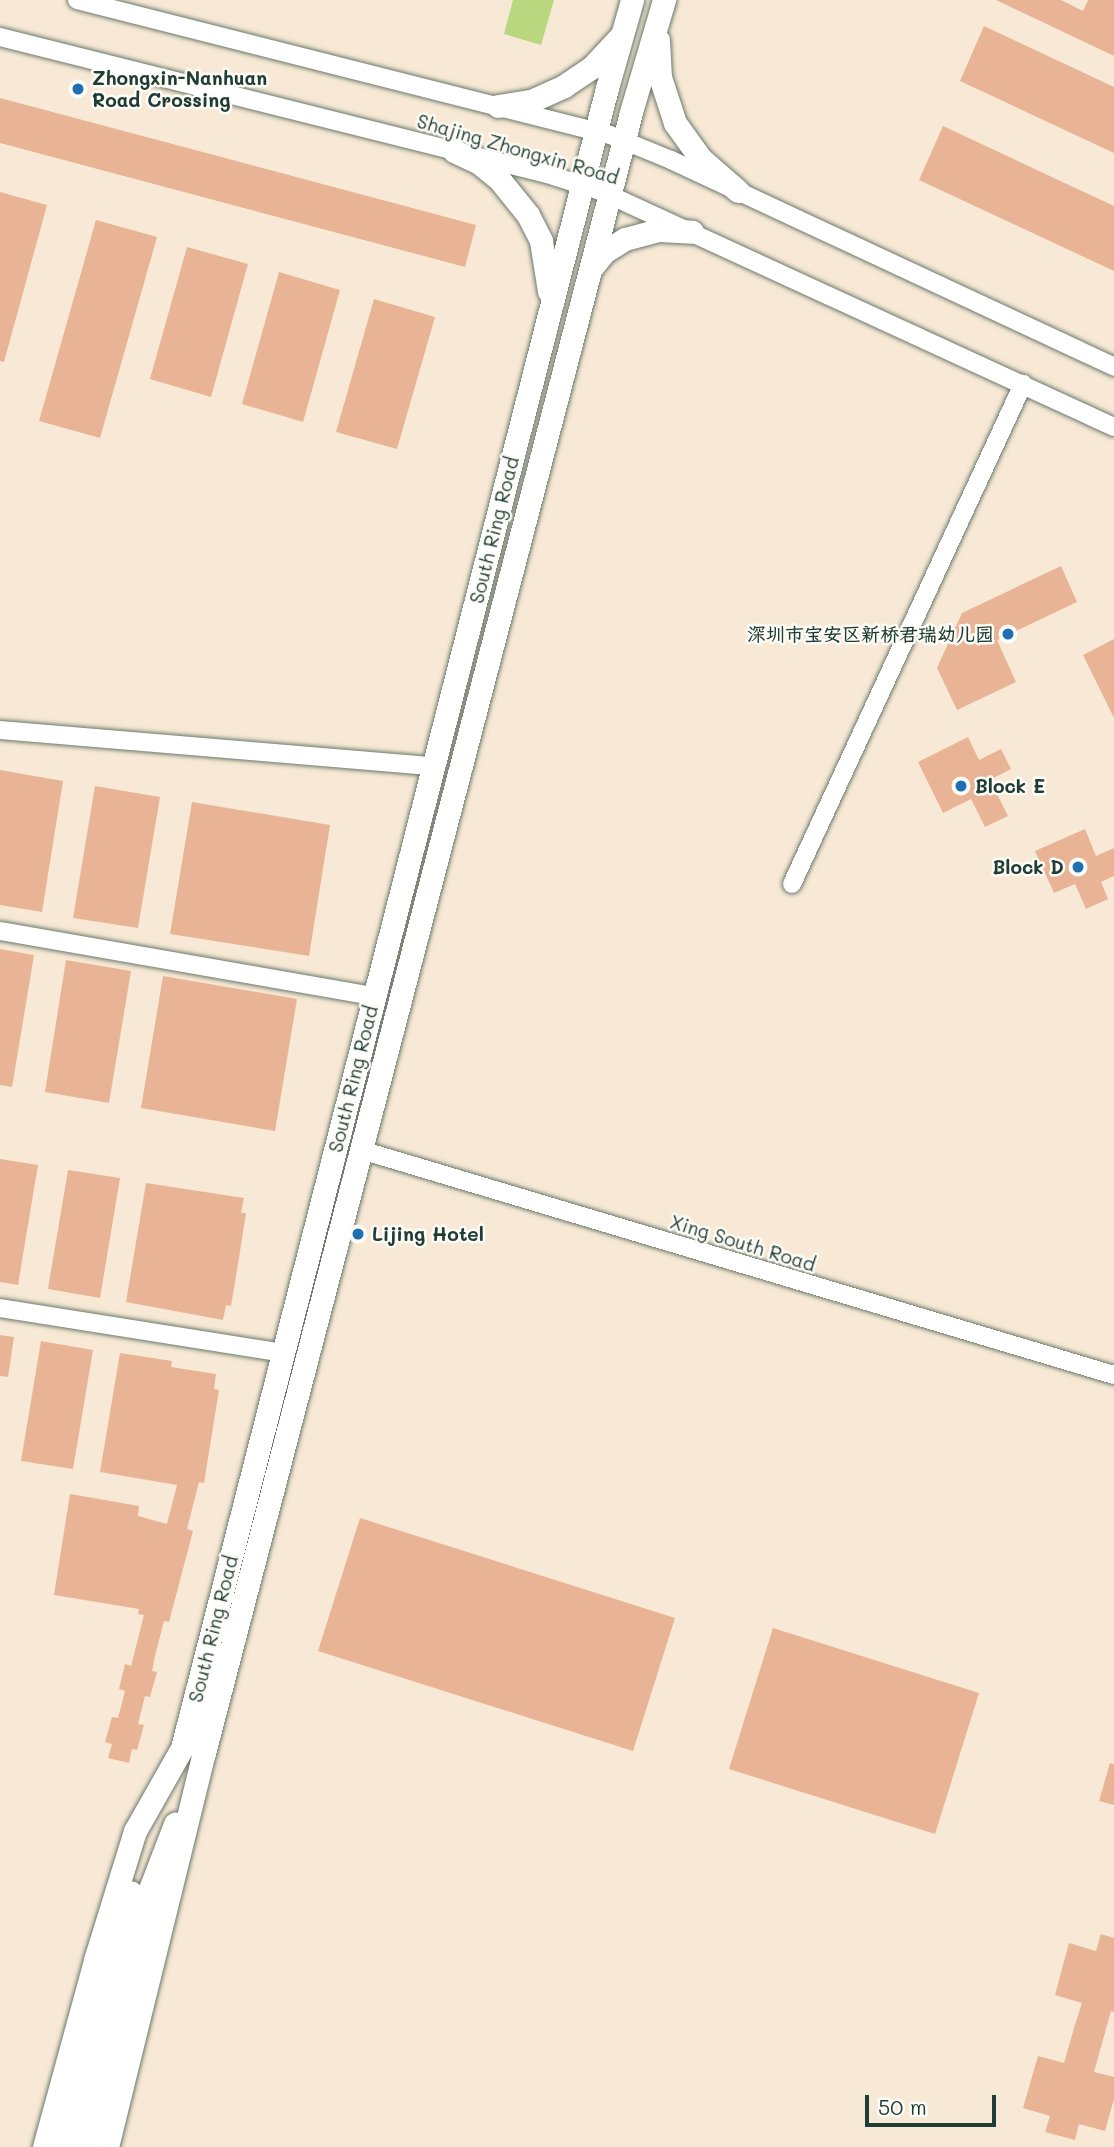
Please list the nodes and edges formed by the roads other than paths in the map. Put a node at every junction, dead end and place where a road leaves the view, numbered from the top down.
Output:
1 (77, 0) edge
2 (632, 0) edge
3 (661, 9) edge
4 (623, 33) junction
5 (0, 37) edge
6 (498, 106) junction
7 (596, 131) junction
8 (624, 140) junction
9 (454, 151) junction
10 (582, 185) junction
11 (738, 191) junction
12 (610, 194) junction
13 (692, 232) junction
14 (590, 270) junction
15 (549, 314) junction
16 (1114, 367) edge
17 (1023, 384) junction
18 (1114, 427) edge
19 (0, 730) edge
20 (433, 766) junction
21 (792, 884) dead end
22 (0, 931) edge
23 (374, 996) junction
24 (361, 1150) junction
25 (0, 1308) edge
26 (283, 1353) junction
27 (1114, 1375) edge
28 (193, 1751) junction
29 (122, 1964) junction
30 (44, 2147) edge
31 (65, 2147) edge
32 (85, 2147) edge
33 (107, 2147) edge

1 - 6 street, Shajing Zhongxin Road
2 - 4 main road, South Ring Road
3 - 8 main road, South Ring Road
3 - 11 main road
4 - 6 main road
4 - 7 main road, South Ring Road
5 - 9 street, Shajing Zhongxin Road
6 - 7 street, Shajing Zhongxin Road
7 - 8 street, Shajing Zhongxin Road
7 - 10 main road, South Ring Road
8 - 11 street, Shajing Zhongxin Road
8 - 12 main road, South Ring Road
9 - 10 street, Shajing Zhongxin Road
9 - 15 main road
10 - 12 street, Shajing Zhongxin Road
10 - 15 main road, South Ring Road
11 - 16 street, Shajing Zhongxin Road
12 - 13 street, Shajing Zhongxin Road
12 - 14 main road, South Ring Road
13 - 14 main road
13 - 17 street, Shajing Zhongxin Road
14 - 24 main road, South Ring Road
15 - 20 main road, South Ring Road
17 - 18 street, Shajing Zhongxin Road
17 - 21 street
19 - 20 street
20 - 23 main road, South Ring Road
22 - 23 street
23 - 26 main road, South Ring Road
24 - 27 street, Xing South Road
24 - 28 main road, South Ring Road
25 - 26 street
26 - 28 main road, South Ring Road
28 - 29 main road
28 - 30 main road, South Ring Road
28 - 33 main road, South Ring Road
29 - 31 main road
29 - 32 main road

